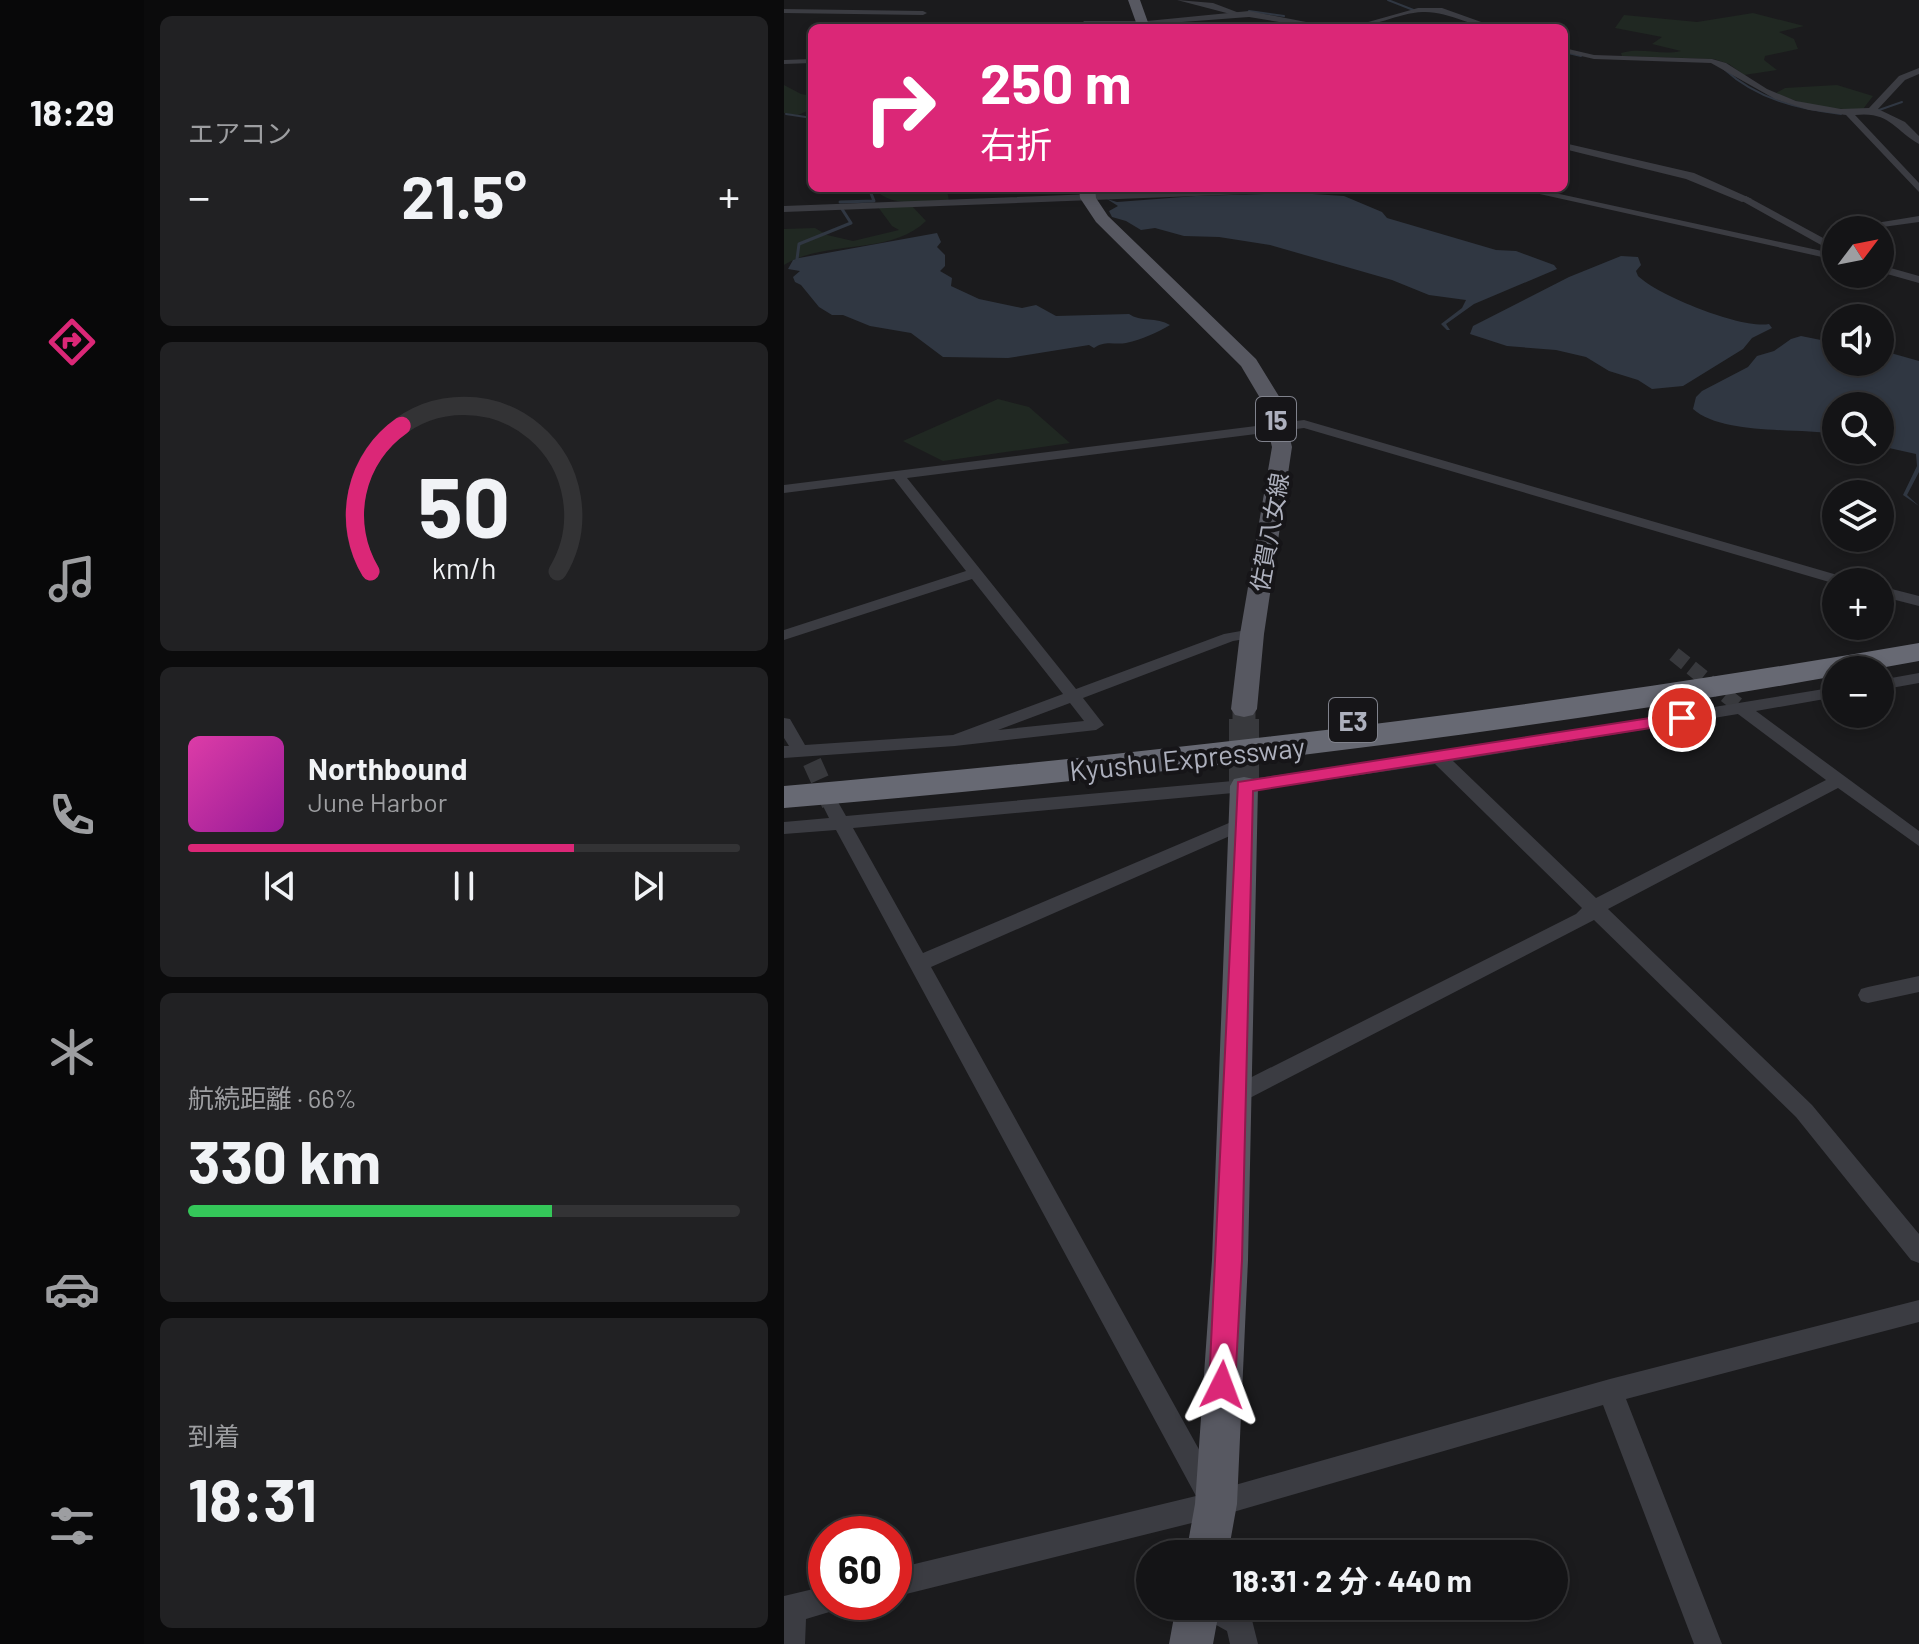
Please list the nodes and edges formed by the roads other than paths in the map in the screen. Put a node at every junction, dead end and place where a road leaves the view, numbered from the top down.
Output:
1 (1134, 0) edge
2 (1181, 0) edge
3 (785, 12) edge
4 (808, 12) junction
5 (923, 13) dead end
6 (1238, 14) junction
7 (829, 17) junction
8 (844, 22) dead end
9 (822, 24) edge
10 (1143, 24) edge
11 (1152, 24) edge
12 (1310, 24) edge
13 (1368, 24) edge
14 (1482, 24) edge
15 (1568, 51) edge
16 (808, 59) edge
17 (784, 62) edge
18 (1919, 71) edge
19 (1872, 110) junction
20 (1848, 112) junction
21 (1919, 141) edge
22 (1568, 147) edge
23 (1919, 189) edge
24 (1136, 192) edge
25 (1536, 192) edge
26 (1088, 193) edge
27 (1746, 199) joint
28 (784, 209) edge
29 (1919, 219) edge
30 (1894, 222) edge
31 (1822, 232) edge
32 (1809, 234) junction
33 (1822, 242) edge
34 (1822, 254) edge
35 (1894, 272) edge
36 (1919, 280) edge
37 (1278, 426) junction
38 (897, 474) junction
39 (784, 489) edge
40 (975, 573) junction
41 (1822, 575) edge
42 (1894, 595) edge
43 (1919, 601) edge
44 (1252, 634) junction
45 (784, 635) edge
46 (1919, 635) edge
47 (1919, 652) edge
48 (1919, 678) edge
49 (1894, 682) edge
50 (1073, 694) junction
51 (1822, 695) edge
52 (1244, 709) tunnel mouth
53 (1743, 709) junction
54 (784, 723) edge
55 (955, 740) junction
56 (800, 754) edge
57 (1439, 758) junction
58 (784, 779) edge
59 (1838, 781) junction
60 (1244, 786) junction
61 (784, 797) edge
62 (836, 814) junction
63 (1242, 824) junction
64 (784, 828) edge
65 (1919, 840) edge
66 (1594, 908) junction
67 (920, 963) junction
68 (1919, 984) edge
69 (1868, 995) dead end
70 (1236, 1095) junction
71 (1919, 1252) edge
72 (1919, 1311) edge
73 (1610, 1391) junction
74 (1216, 1504) junction
75 (1210, 1540) edge
76 (912, 1579) edge
77 (808, 1604) edge
78 (788, 1609) edge
79 (1195, 1620) edge
80 (1236, 1620) edge
81 (791, 1644) edge
82 (1191, 1644) edge
83 (1244, 1644) edge
84 (1708, 1644) edge

1 - 10 main road
2 - 6 street
3 - 4 street
4 - 5 street
4 - 7 street
6 - 11 street
6 - 12 street
7 - 8 street
7 - 9 street
13 - 14 street
15 - 20 street
16 - 17 street
18 - 19 street
19 - 20 street
19 - 21 street
20 - 23 street
22 - 27 street
24 - 26 street
25 - 34 street
26 - 28 street
26 - 37 main road, 佐賀八女線 / 15
27 - 32 street
29 - 30 street
31 - 32 street
32 - 33 street
35 - 36 street
37 - 38 street
37 - 41 street
37 - 44 main road, 佐賀八女線 / 15
38 - 39 street
38 - 40 street
40 - 45 street
40 - 50 street
42 - 43 street
44 - 50 street
44 - 52 main road, 佐賀八女線 / 15
46 - 58 highway, Kyushu Expressway / E3
47 - 61 highway, Kyushu Expressway / E3
48 - 49 street
50 - 55 street
50 - 55 street
51 - 53 street
53 - 57 street
53 - 59 street
54 - 56 street
55 - 56 street
57 - 60 street
57 - 66 street
59 - 65 street
59 - 66 street
60 - 62 street
60 - 63 main road
62 - 64 street
62 - 67 street
63 - 67 street
63 - 70 main road
66 - 70 street
66 - 71 street
67 - 74 street
68 - 69 street
70 - 74 main road
72 - 73 street
73 - 74 street
73 - 84 street
74 - 75 main road
74 - 76 street
77 - 78 street
78 - 81 street
79 - 82 main road
80 - 83 street

